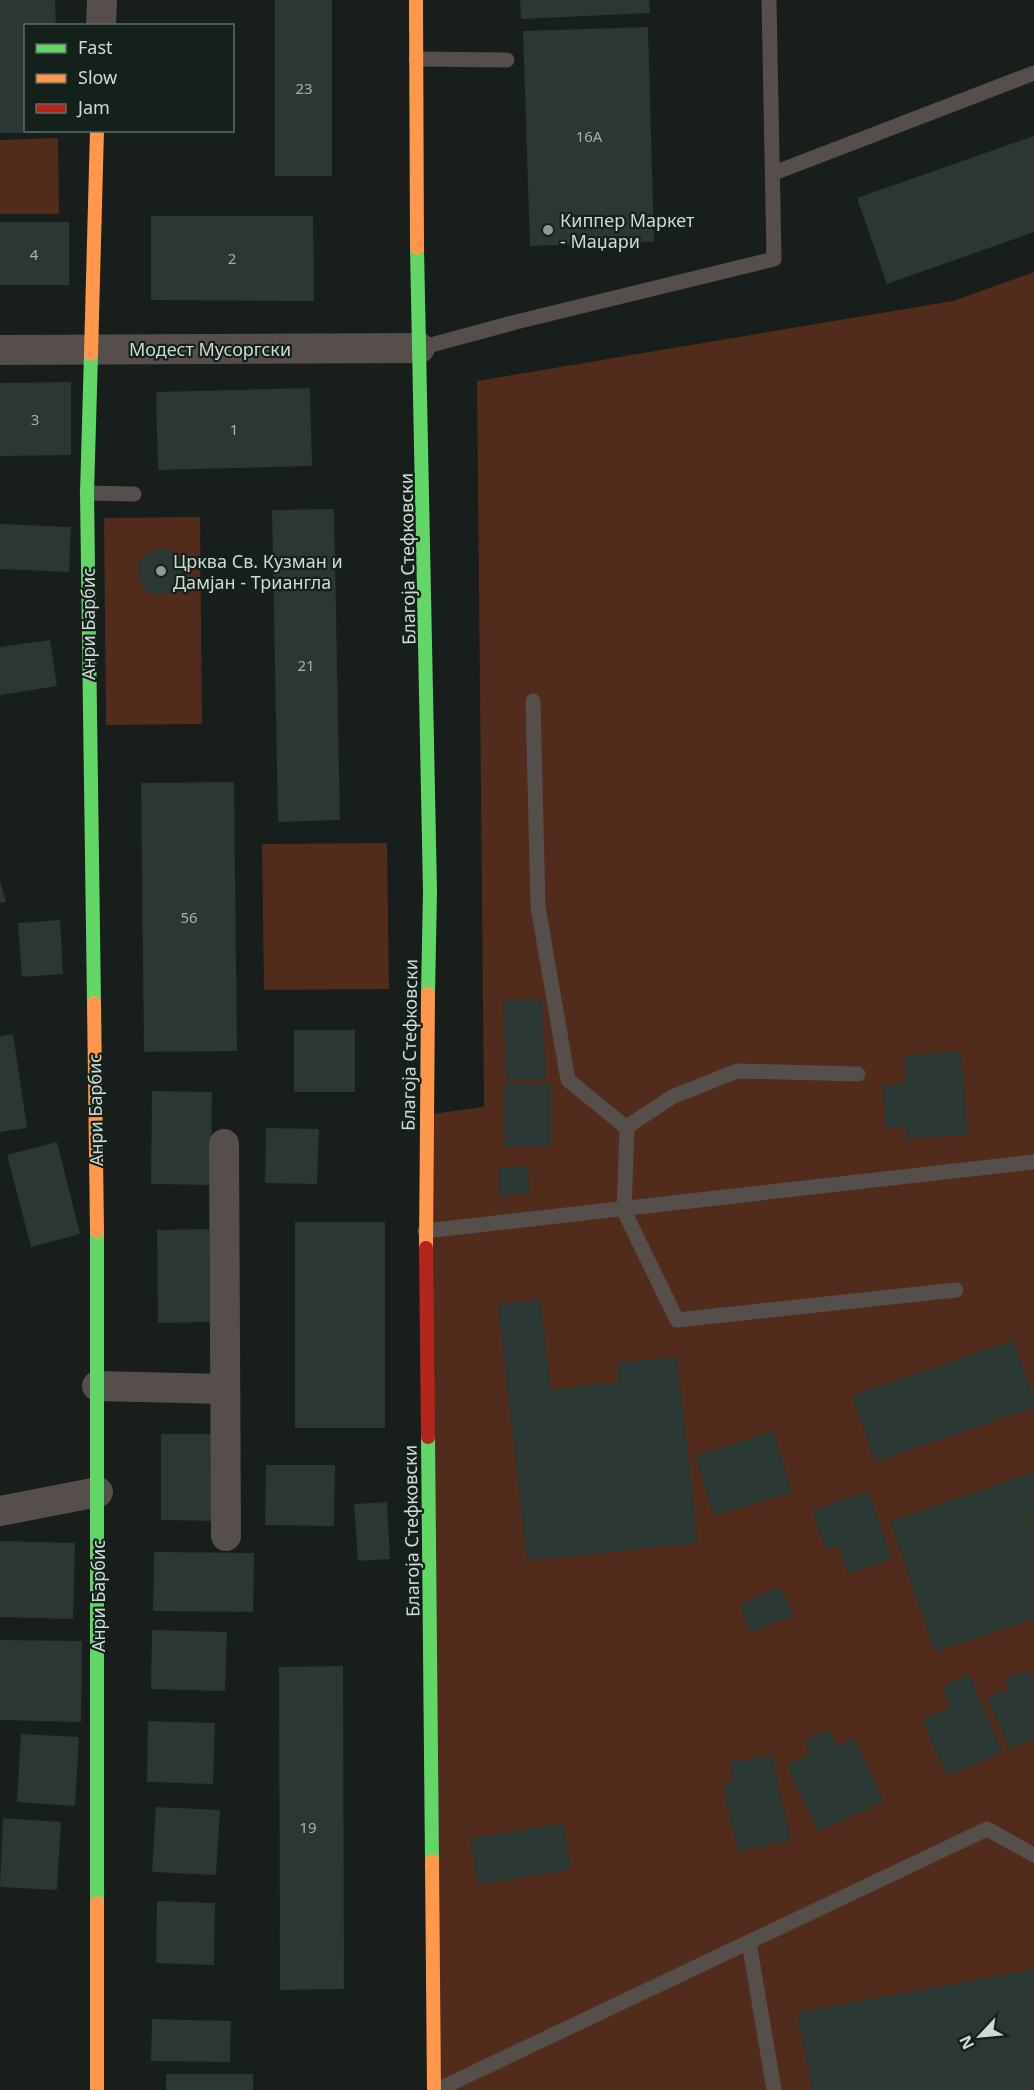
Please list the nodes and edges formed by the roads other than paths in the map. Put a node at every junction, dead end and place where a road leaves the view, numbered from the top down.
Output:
1 (102, 0) edge
2 (416, 0) edge
3 (769, 0) edge
4 (101, 24) edge
5 (416, 59) junction
6 (507, 60) dead end
7 (1034, 74) edge
8 (97, 132) edge
9 (774, 173) junction
10 (420, 348) junction
11 (0, 350) edge
12 (90, 350) junction
13 (87, 493) junction
14 (134, 494) dead end
15 (532, 701) dead end
16 (107, 752) dead end
17 (89, 753) junction
18 (858, 1074) dead end
19 (625, 1128) junction
20 (224, 1144) dead end
21 (1034, 1162) edge
22 (624, 1211) junction
23 (425, 1231) junction
24 (956, 1290) dead end
25 (97, 1386) junction
26 (224, 1389) junction
27 (98, 1492) junction
28 (0, 1511) edge
29 (226, 1536) dead end
30 (1034, 1855) edge
31 (748, 1942) junction
32 (98, 2090) edge
33 (435, 2090) edge
34 (774, 2090) edge

1 - 4 street
2 - 5 main road, Благоја Стефковски
3 - 9 lane
5 - 6 lane
5 - 10 main road, Благоја Стефковски
7 - 9 lane
8 - 12 main road, Анри Барбис
9 - 10 lane
10 - 12 street, Модест Мусоргски
10 - 23 main road, Благоја Стефковски
11 - 12 street, Модест Мусоргски
12 - 13 main road, Анри Барбис
13 - 14 lane
13 - 17 main road, Анри Барбис
15 - 19 lane
16 - 17 lane
17 - 25 main road, Анри Барбис
18 - 19 lane
19 - 22 lane
20 - 26 street
21 - 22 lane
22 - 23 lane
22 - 24 lane
23 - 33 main road, Благоја Стефковски
25 - 26 street
25 - 27 main road, Анри Барбис
26 - 29 street
27 - 28 street
27 - 32 main road, Анри Барбис
30 - 31 lane
31 - 33 lane
31 - 34 lane

